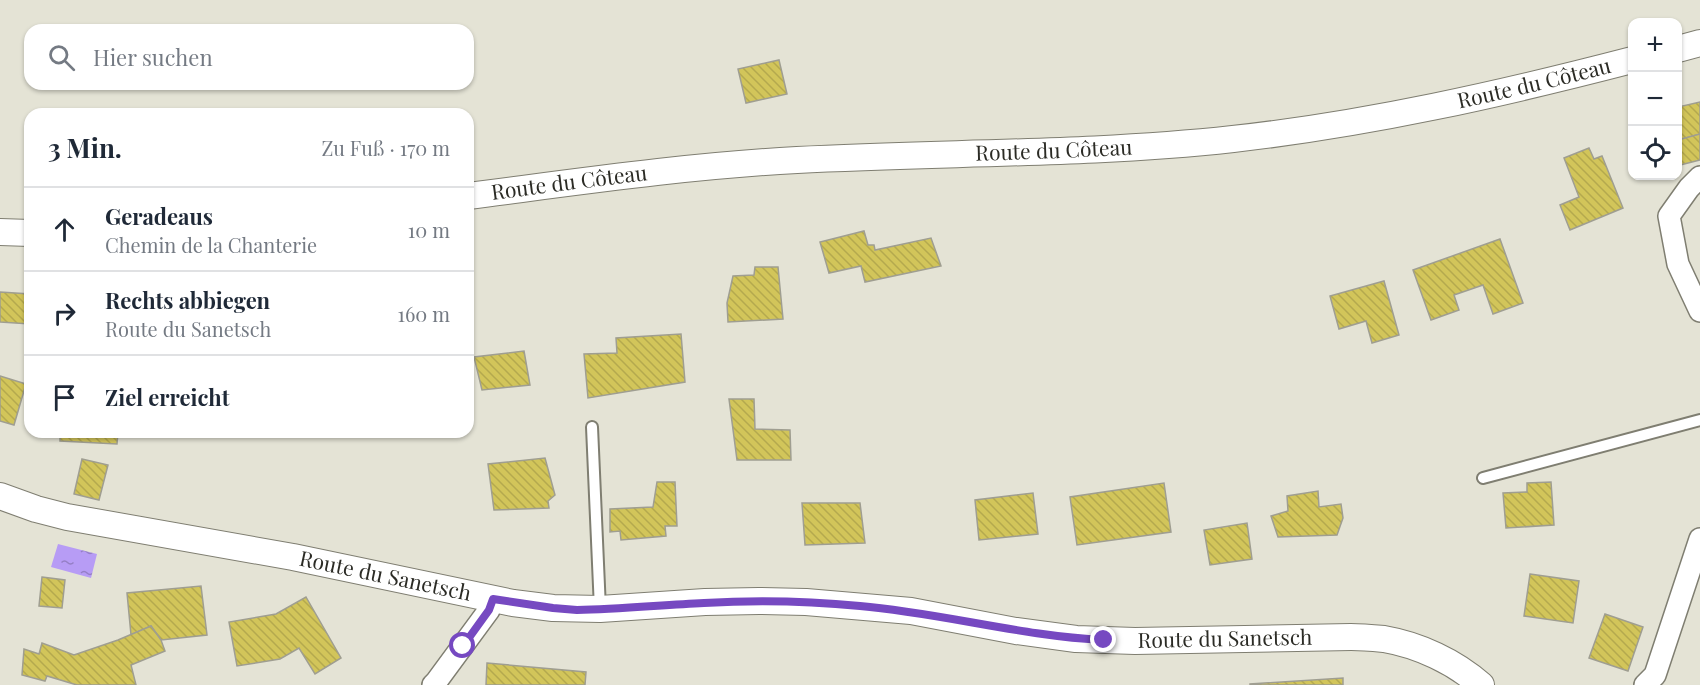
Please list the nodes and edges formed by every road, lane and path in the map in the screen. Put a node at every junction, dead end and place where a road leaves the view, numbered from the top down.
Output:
1 (1700, 43) edge
2 (1682, 48) edge
3 (1628, 61) edge
4 (1700, 177) edge
5 (474, 195) edge
6 (0, 232) edge
7 (24, 233) edge
8 (1700, 311) edge
9 (1700, 420) edge
10 (592, 427) dead end
11 (1483, 478) dead end
12 (0, 496) edge
13 (1700, 538) edge
14 (493, 599) junction
15 (600, 609) junction
16 (433, 685) edge
17 (1481, 685) edge
18 (1645, 685) edge

1 - 2 street
3 - 5 street, Route du Côteau
4 - 8 street
6 - 7 street
9 - 11 lane
10 - 15 lane
12 - 14 street, Route du Sanetsch
13 - 18 street
14 - 15 street, Route du Sanetsch
14 - 16 street
15 - 17 street, Route du Sanetsch

